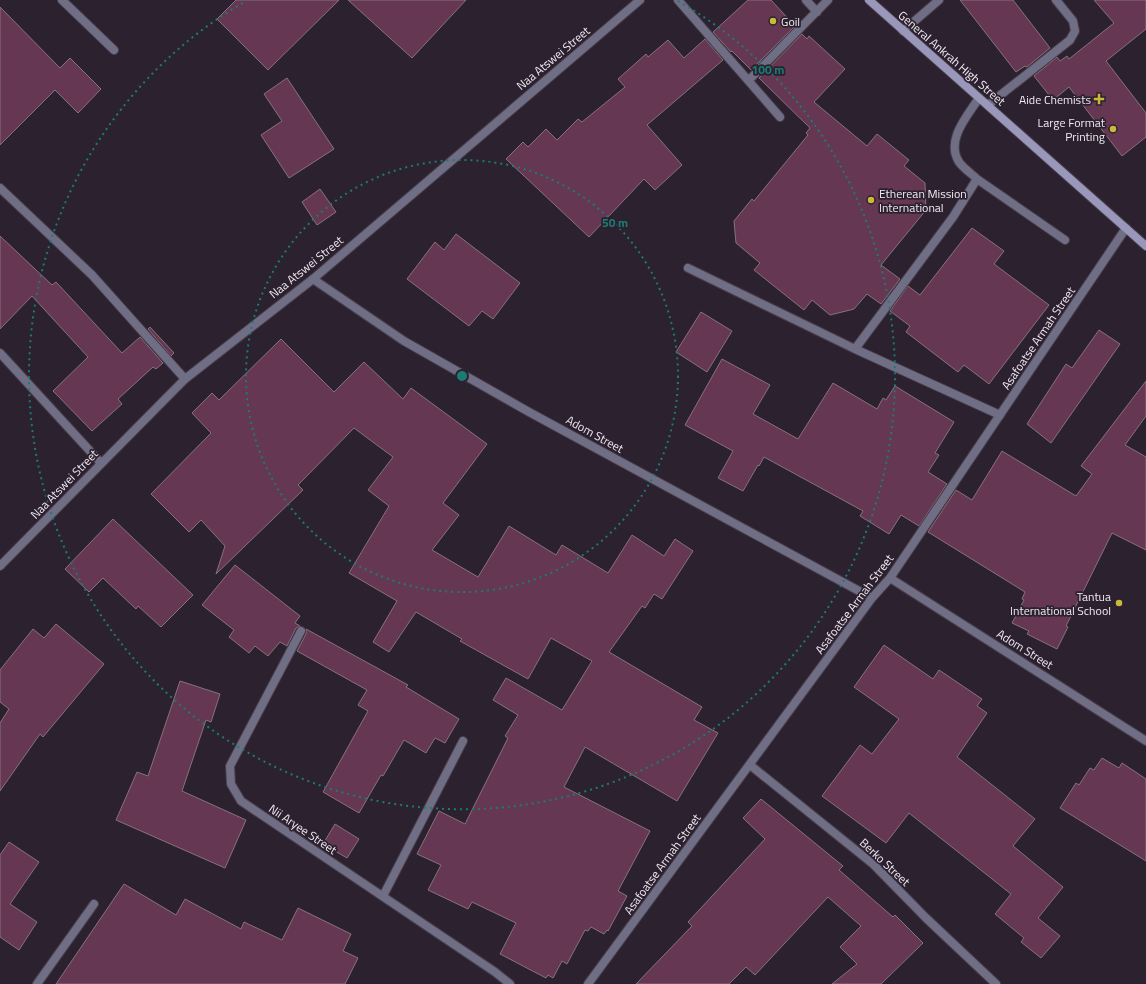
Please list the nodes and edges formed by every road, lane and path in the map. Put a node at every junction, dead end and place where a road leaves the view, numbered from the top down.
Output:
1 (62, 0) edge
2 (640, 0) edge
3 (678, 0) edge
4 (806, 0) edge
5 (828, 0) edge
6 (869, 0) edge
7 (939, 0) edge
8 (1056, 0) edge
9 (817, 12) junction
10 (903, 31) junction
11 (114, 50) dead end
12 (749, 80) junction
13 (979, 98) junction
14 (988, 105) junction
15 (780, 117) dead end
16 (977, 179) junction
17 (0, 188) edge
18 (1126, 228) junction
19 (1065, 240) dead end
20 (1146, 246) edge
21 (688, 268) dead end
22 (312, 279) junction
23 (854, 349) junction
24 (0, 353) edge
25 (185, 380) junction
26 (1000, 415) junction
27 (101, 463) junction
28 (0, 566) edge
29 (890, 578) junction
30 (872, 598) junction
31 (300, 631) dead end
32 (463, 741) dead end
33 (1146, 741) edge
34 (750, 764) junction
35 (383, 896) junction
36 (94, 904) dead end
37 (37, 984) edge
38 (510, 984) edge
39 (588, 984) edge
40 (996, 984) edge

1 - 11 street
2 - 22 street, Naa Atswei Street
3 - 12 street
4 - 9 street
5 - 9 street
6 - 10 main road, General Ankrah High Street
7 - 10 street
8 - 14 street
9 - 12 street
10 - 13 main road, General Ankrah High Street
12 - 15 street
13 - 14 main road, General Ankrah High Street
13 - 16 street
14 - 18 main road, General Ankrah High Street
16 - 19 street
16 - 23 street
17 - 25 street
18 - 20 main road, General Ankrah High Street
18 - 26 street, Asafoatse Armah Street
21 - 23 street
22 - 25 street, Naa Atswei Street
22 - 30 street, Adom Street
23 - 26 street
24 - 27 street
25 - 27 street, Naa Atswei Street
26 - 29 street, Asafoatse Armah Street
27 - 28 street, Naa Atswei Street
29 - 30 street, Asafoatse Armah Street
29 - 33 street, Adom Street
30 - 34 street, Asafoatse Armah Street
31 - 35 street, Nii Aryee Street
32 - 35 street
34 - 39 street, Asafoatse Armah Street
34 - 40 street, Berko Street
35 - 38 street, Nii Aryee Street
36 - 37 street

